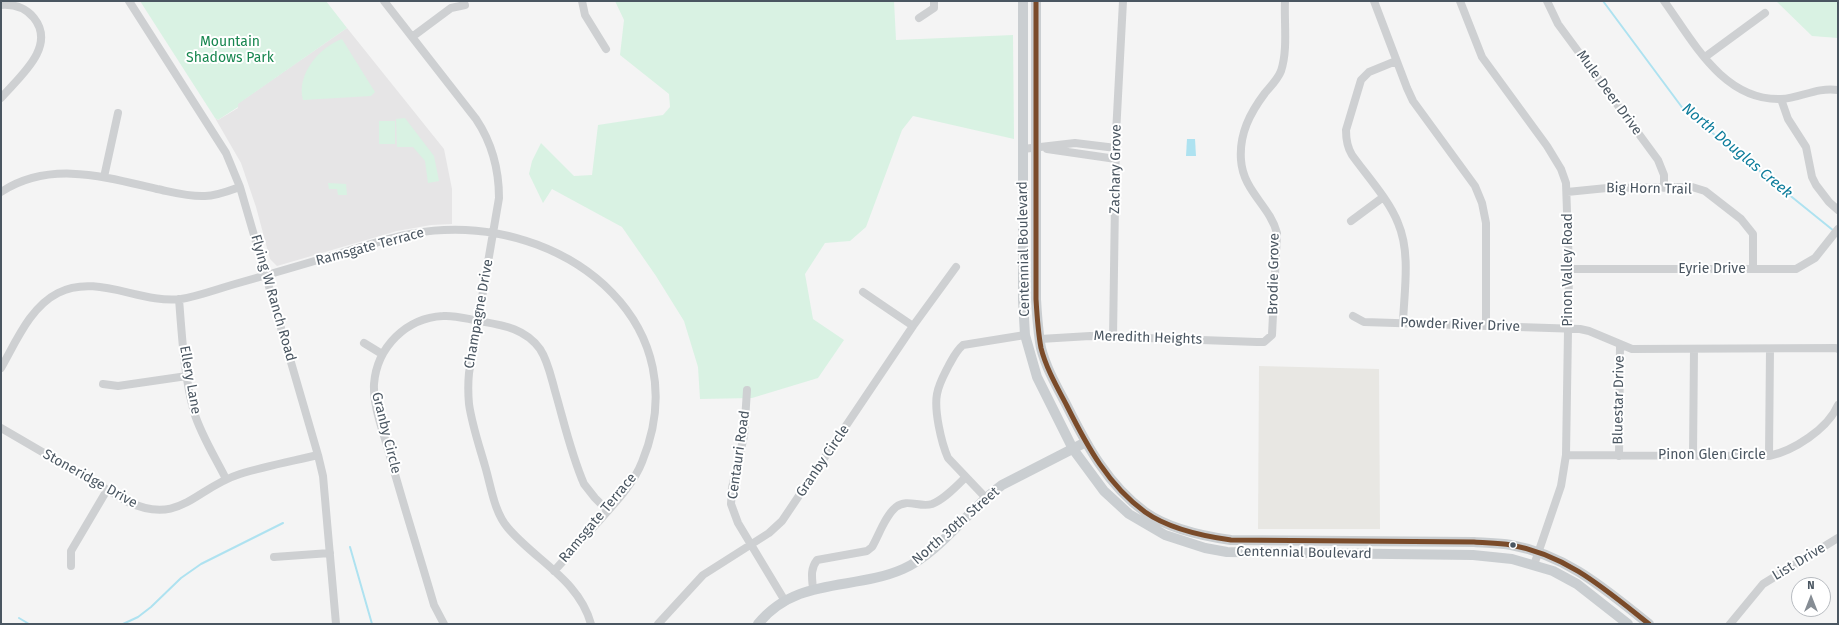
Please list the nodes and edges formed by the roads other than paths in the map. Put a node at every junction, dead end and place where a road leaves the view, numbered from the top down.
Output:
1 (129, 1) edge
2 (384, 1) edge
3 (582, 1) edge
4 (934, 1) edge
5 (1023, 1) edge
6 (1036, 1) edge
7 (1123, 1) edge
8 (1285, 1) edge
9 (1374, 1) edge
10 (1460, 1) edge
11 (1547, 1) edge
12 (1664, 1) edge
13 (1, 5) edge
14 (465, 5) dead end
15 (1765, 13) dead end
16 (919, 18) dead end
17 (412, 37) junction
18 (606, 49) dead end
19 (1705, 57) junction
20 (1396, 61) junction
21 (1838, 90) edge
22 (1, 98) edge
23 (1782, 98) junction
24 (118, 113) dead end
25 (1036, 148) junction
26 (1116, 148) junction
27 (1023, 149) junction
28 (1116, 159) junction
29 (104, 177) junction
30 (240, 187) junction
31 (1664, 188) junction
32 (1, 192) edge
33 (1567, 192) junction
34 (1382, 198) junction
35 (1838, 210) edge
36 (1351, 221) dead end
37 (1836, 231) edge
38 (493, 233) junction
39 (956, 267) dead end
40 (1569, 269) junction
41 (1752, 269) junction
42 (266, 275) junction
43 (863, 292) dead end
44 (179, 299) junction
45 (1353, 316) dead end
46 (478, 321) junction
47 (1403, 323) junction
48 (913, 326) junction
49 (1486, 326) junction
50 (1569, 329) junction
51 (1025, 335) junction
52 (1113, 338) junction
53 (1040, 339) junction
54 (1257, 342) joint
55 (364, 343) dead end
56 (1620, 344) junction
57 (1694, 349) junction
58 (1770, 349) junction
59 (1838, 349) edge
60 (382, 354) junction
61 (1, 368) edge
62 (187, 376) junction
63 (103, 384) dead end
64 (747, 390) dead end
65 (1838, 405) edge
66 (1, 428) edge
67 (1086, 442) junction
68 (1073, 449) junction
69 (318, 455) junction
70 (1566, 456) junction
71 (1619, 456) junction
72 (1693, 456) junction
73 (1769, 456) junction
74 (966, 477) junction
75 (226, 479) junction
76 (106, 490) junction
77 (986, 498) junction
78 (608, 511) junction
79 (1838, 538) edge
80 (751, 545) junction
81 (330, 553) junction
82 (1538, 553) junction
83 (274, 557) dead end
84 (1534, 565) junction
85 (71, 566) dead end
86 (554, 571) junction
87 (813, 589) junction
88 (785, 601) junction
89 (336, 624) edge
90 (444, 624) edge
91 (592, 624) edge
92 (658, 624) edge
93 (758, 624) edge
94 (1628, 624) edge
95 (1649, 624) edge
96 (1730, 624) edge

1 - 30 street, Flying W Ranch Road
2 - 17 street, Champagne Drive
3 - 18 street
4 - 16 street
5 - 27 main road, Centennial Boulevard
6 - 25 main road, Centennial Boulevard
7 - 26 street, Zachary Grove
8 - 54 street, Brodie Grove
9 - 20 street
10 - 33 street, Pinon Valley Road
11 - 31 street, Mule Deer Drive
12 - 19 street
13 - 22 street
14 - 17 street
15 - 19 street
17 - 38 street, Champagne Drive
19 - 23 street
20 - 34 street
20 - 49 street
21 - 23 street
23 - 35 street
24 - 29 street
25 - 26 street
25 - 27 street
25 - 28 street
25 - 53 main road, Centennial Boulevard
26 - 28 street, Zachary Grove
27 - 51 main road, Centennial Boulevard
28 - 52 street, Zachary Grove
29 - 30 street
29 - 32 street
30 - 42 street, Flying W Ranch Road
31 - 33 street, Big Horn Trail
31 - 41 street, Big Horn Trail
33 - 40 street, Pinon Valley Road
34 - 36 street
34 - 47 street
37 - 41 street, Eyrie Drive
38 - 42 street, Ramsgate Terrace
38 - 46 street, Champagne Drive
38 - 78 street, Ramsgate Terrace
39 - 48 street, Granby Circle
40 - 41 street, Eyrie Drive
40 - 50 street, Pinon Valley Road
42 - 44 street, Ramsgate Terrace
42 - 69 street, Flying W Ranch Road
43 - 48 street
44 - 61 street, Ramsgate Terrace
44 - 62 street, Ellery Lane
45 - 47 street, Powder River Drive
46 - 60 street, Granby Circle
46 - 78 street, Granby Circle
46 - 86 street, Champagne Drive
47 - 49 street, Powder River Drive
48 - 80 street, Granby Circle
49 - 50 street, Powder River Drive
50 - 56 street
50 - 70 street, Pinon Valley Road
51 - 68 main road, Centennial Boulevard
51 - 74 street
52 - 53 street, Meredith Heights
52 - 54 street, Meredith Heights
53 - 67 main road, Centennial Boulevard
55 - 60 street
56 - 57 street
56 - 71 street, Bluestar Drive
57 - 58 street
57 - 72 street
58 - 59 street
58 - 73 street
60 - 90 street, Granby Circle
62 - 63 street
62 - 75 street, Ellery Lane
64 - 80 street, Centauri Road
65 - 73 street, Pinon Glen Circle
66 - 76 street, Stoneridge Drive
67 - 68 main road, North 30th Street
67 - 82 main road, Centennial Boulevard
68 - 77 main road, North 30th Street
68 - 84 main road, Centennial Boulevard
69 - 75 street, Stoneridge Drive
69 - 81 street, Flying W Ranch Road
70 - 71 street, Pinon Glen Circle
70 - 82 street, Pinon Valley Road
71 - 72 street, Pinon Glen Circle
72 - 73 street, Pinon Glen Circle
74 - 77 street
74 - 87 street
75 - 76 street, Stoneridge Drive
76 - 85 street
77 - 87 main road, North 30th Street
78 - 86 street, Ramsgate Terrace
79 - 96 street, List Drive
80 - 88 street, Centauri Road
80 - 92 street, Granby Circle
81 - 83 street
81 - 89 street, Flying W Ranch Road
82 - 84 street, Pinon Valley Road
82 - 95 main road, Centennial Boulevard
84 - 94 main road, Centennial Boulevard
86 - 91 street, Champagne Drive
87 - 88 main road, North 30th Street
88 - 93 main road, North 30th Street

